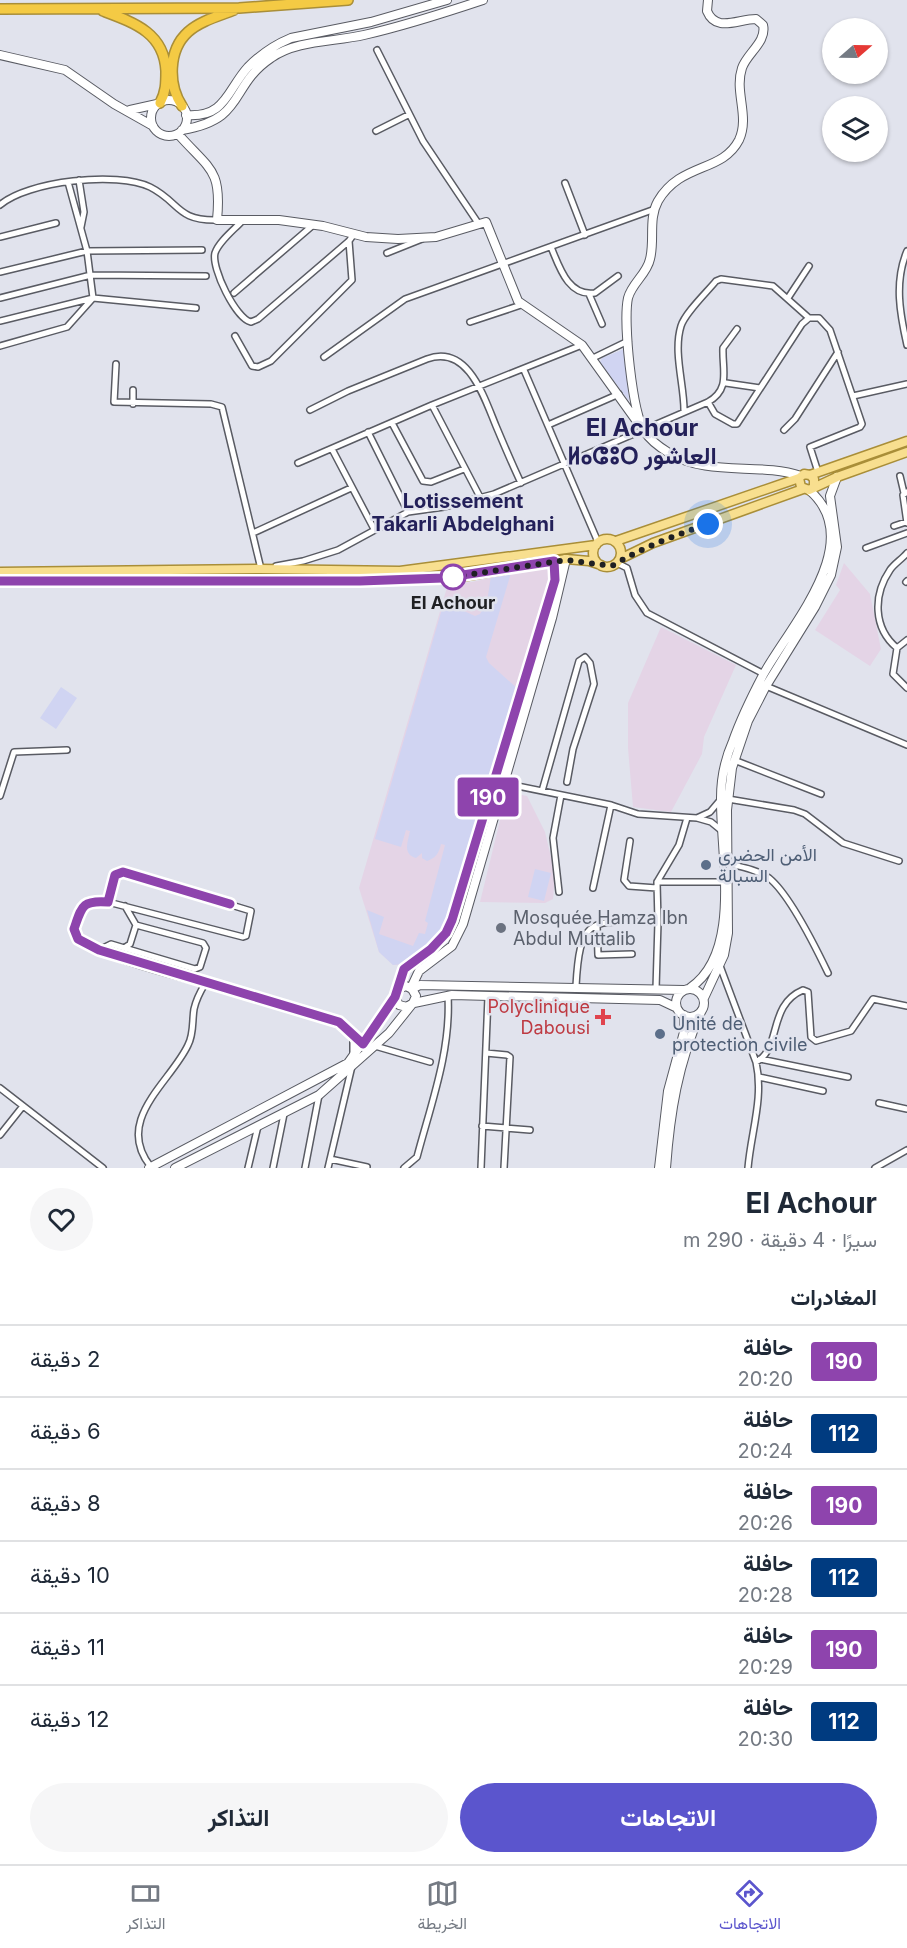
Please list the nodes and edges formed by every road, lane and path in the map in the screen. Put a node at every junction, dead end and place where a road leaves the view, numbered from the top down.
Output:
1 (348, 0) edge
2 (447, 0) edge
3 (483, 0) edge
4 (708, 0) edge
5 (239, 8) junction
6 (0, 9) edge
7 (98, 9) junction
8 (377, 50) dead end
9 (0, 55) edge
10 (169, 65) junction
11 (169, 82) junction
12 (158, 104) junction
13 (182, 106) junction
14 (128, 111) junction
15 (186, 115) junction
16 (408, 115) junction
17 (153, 126) junction
18 (376, 131) dead end
19 (180, 132) junction
20 (79, 180) junction
21 (68, 182) junction
22 (565, 183) dead end
23 (0, 205) edge
24 (654, 209) junction
25 (217, 220) junction
26 (243, 220) junction
27 (56, 223) dead end
28 (478, 223) junction
29 (312, 226) junction
30 (81, 228) junction
31 (585, 235) junction
32 (0, 237) edge
33 (351, 237) junction
34 (422, 239) junction
35 (551, 247) junction
36 (202, 250) dead end
37 (87, 251) junction
38 (907, 251) edge
39 (387, 253) dead end
40 (503, 264) junction
41 (809, 266) dead end
42 (0, 272) edge
43 (91, 275) junction
44 (907, 275) edge
45 (206, 276) dead end
46 (618, 276) dead end
47 (900, 277) junction
48 (234, 293) dead end
49 (589, 294) junction
50 (0, 298) edge
51 (93, 298) junction
52 (788, 298) junction
53 (521, 305) junction
54 (196, 309) dead end
55 (809, 318) junction
56 (0, 321) edge
57 (470, 322) dead end
58 (602, 324) dead end
59 (737, 329) dead end
60 (235, 336) dead end
61 (628, 341) junction
62 (582, 345) junction
63 (907, 345) edge
64 (0, 346) edge
65 (838, 352) junction
66 (324, 357) dead end
67 (593, 358) junction
68 (116, 364) dead end
69 (524, 370) junction
70 (726, 383) junction
71 (907, 384) edge
72 (479, 387) junction
73 (760, 388) junction
74 (133, 390) dead end
75 (619, 394) junction
76 (853, 396) junction
77 (708, 402) junction
78 (133, 404) junction
79 (432, 405) junction
80 (310, 410) dead end
81 (684, 410) junction
82 (392, 423) junction
83 (548, 425) junction
84 (784, 430) dead end
85 (368, 432) junction
86 (644, 432) junction
87 (907, 441) edge
88 (332, 449) junction
89 (907, 452) edge
90 (298, 463) dead end
91 (566, 464) junction
92 (464, 469) junction
93 (807, 475) junction
94 (900, 476) dead end
95 (837, 477) junction
96 (521, 483) junction
97 (351, 488) junction
98 (809, 488) junction
99 (905, 492) edge
100 (480, 497) junction
101 (408, 512) junction
102 (906, 523) edge
103 (894, 526) dead end
104 (374, 530) junction
105 (253, 532) junction
106 (907, 533) edge
107 (615, 541) junction
108 (597, 543) junction
109 (866, 548) dead end
110 (907, 553) edge
111 (566, 560) junction
112 (554, 561) junction
113 (618, 561) junction
114 (601, 565) junction
115 (260, 569) junction
116 (0, 572) edge
117 (0, 581) edge
118 (907, 640) edge
119 (897, 648) junction
120 (764, 674) junction
121 (766, 686) junction
122 (907, 688) edge
123 (907, 744) edge
124 (67, 750) dead end
125 (734, 760) junction
126 (494, 781) junction
127 (567, 782) dead end
128 (504, 783) junction
129 (542, 791) junction
130 (821, 794) dead end
131 (561, 795) junction
132 (0, 796) edge
133 (724, 799) junction
134 (611, 805) junction
135 (687, 818) junction
136 (697, 818) junction
137 (722, 831) junction
138 (630, 841) dead end
139 (899, 861) dead end
140 (729, 864) junction
141 (723, 882) junction
142 (657, 885) junction
143 (593, 888) dead end
144 (559, 892) dead end
145 (108, 902) junction
146 (125, 906) junction
147 (658, 922) junction
148 (136, 926) junction
149 (597, 926) junction
150 (124, 948) junction
151 (99, 950) junction
152 (632, 954) dead end
153 (720, 966) junction
154 (828, 973) dead end
155 (205, 984) junction
156 (576, 986) junction
157 (411, 988) junction
158 (656, 989) junction
159 (687, 989) junction
160 (396, 994) junction
161 (448, 996) junction
162 (488, 997) junction
163 (704, 998) junction
164 (414, 1003) junction
165 (907, 1006) edge
166 (677, 1008) junction
167 (700, 1012) junction
168 (684, 1015) junction
169 (353, 1035) junction
170 (363, 1044) junction
171 (375, 1046) junction
172 (486, 1053) junction
173 (758, 1060) junction
174 (353, 1062) junction
175 (430, 1062) dead end
176 (759, 1077) junction
177 (848, 1077) dead end
178 (0, 1088) edge
179 (823, 1091) dead end
180 (319, 1095) junction
181 (879, 1103) dead end
182 (23, 1106) junction
183 (907, 1109) edge
184 (284, 1113) junction
185 (258, 1126) junction
186 (482, 1126) junction
187 (506, 1128) junction
188 (530, 1130) dead end
189 (0, 1135) edge
190 (907, 1150) edge
191 (330, 1158) junction
192 (367, 1167) edge
193 (103, 1168) edge
194 (151, 1168) edge
195 (175, 1168) edge
196 (248, 1168) edge
197 (273, 1168) edge
198 (305, 1168) edge
199 (328, 1168) edge
200 (404, 1168) edge
201 (481, 1168) edge
202 (504, 1168) edge
203 (659, 1168) edge
204 (666, 1168) edge
205 (748, 1168) edge
206 (874, 1168) edge

1 - 5 highway
2 - 15 street
3 - 19 street
4 - 24 street
5 - 7 highway
5 - 10 highway
6 - 7 highway
7 - 10 highway
8 - 16 street
9 - 14 street
10 - 11 highway
11 - 12 highway
11 - 13 highway
12 - 13 street
12 - 14 street
12 - 17 street
13 - 15 street
14 - 17 street
15 - 19 street
16 - 18 street
16 - 28 street
17 - 19 street
19 - 25 street
20 - 21 street
20 - 25 street
20 - 30 street
21 - 23 street
21 - 30 street
22 - 31 street
24 - 31 street
24 - 61 street
25 - 26 street
26 - 29 street
26 - 33 street
27 - 32 street
28 - 34 street
28 - 40 street
29 - 33 street
29 - 48 street
30 - 37 street
31 - 35 street
33 - 34 street
33 - 60 street
34 - 39 street
35 - 40 street
35 - 49 street
36 - 37 street
37 - 42 street
37 - 43 street
38 - 47 street
40 - 53 street
40 - 66 street
41 - 52 street
43 - 45 street
43 - 50 street
43 - 51 street
44 - 47 street
46 - 49 street
47 - 63 street
49 - 58 street
51 - 54 street
51 - 56 street
51 - 64 street
52 - 55 street
52 - 81 street
53 - 57 street
53 - 62 street
55 - 65 street
55 - 73 street
59 - 70 street
61 - 67 street
61 - 86 street
62 - 67 street
62 - 69 street
65 - 76 street
65 - 84 street
67 - 75 street
68 - 78 street
69 - 72 street
69 - 83 street
70 - 73 street
70 - 77 street
71 - 76 street
72 - 79 street
72 - 80 street
72 - 96 street
73 - 77 street
74 - 78 street
75 - 83 street
75 - 86 street
76 - 93 street
77 - 81 street
78 - 105 street
79 - 82 street
79 - 92 street
81 - 86 street
82 - 85 street
82 - 92 street
83 - 91 street
85 - 88 street
85 - 101 street
86 - 91 street
86 - 93 street
87 - 93 main road
88 - 90 street
88 - 97 street
89 - 95 main road
91 - 96 street
91 - 108 street
92 - 100 street
93 - 98 main road
93 - 98 main road
93 - 107 main road
94 - 99 street
95 - 98 main road
95 - 121 street
96 - 100 street
97 - 104 street
97 - 105 street
98 - 113 main road
98 - 120 street
99 - 102 street
100 - 101 street
101 - 104 street
102 - 103 street
104 - 115 street
105 - 115 street
106 - 109 street
107 - 108 main road
107 - 113 main road
108 - 114 main road
108 - 115 main road
110 - 119 street
111 - 112 main road
111 - 114 main road
111 - 128 street
112 - 117 main road
112 - 126 street
113 - 114 main road
113 - 120 street
115 - 116 main road
118 - 119 street
119 - 122 street
120 - 133 street
121 - 123 street
121 - 125 street
124 - 132 street
125 - 130 street
125 - 133 street
126 - 128 street
126 - 160 street
127 - 129 street
128 - 129 street
128 - 157 street
129 - 131 street
131 - 134 street
131 - 144 street
133 - 136 street
133 - 137 street
133 - 139 street
133 - 140 street
134 - 135 street
134 - 143 street
135 - 136 street
135 - 142 street
136 - 137 street
137 - 141 street
138 - 142 street
140 - 153 street
140 - 154 street
141 - 142 street
141 - 159 street
142 - 147 street
145 - 146 street
145 - 146 street
145 - 151 street
146 - 148 street
147 - 149 street
147 - 158 street
148 - 150 street
148 - 150 street
149 - 152 street
149 - 156 street
150 - 151 street
151 - 155 street
153 - 163 street
153 - 173 street
155 - 169 street
155 - 194 street
156 - 157 street
156 - 158 street
157 - 160 street
157 - 164 street
158 - 159 street
159 - 163 street
159 - 166 street
160 - 164 street
160 - 170 street
161 - 162 street
161 - 164 street
161 - 200 street
162 - 166 street
162 - 172 street
163 - 167 street
164 - 171 street
165 - 173 street
166 - 168 street
167 - 168 street
167 - 204 street
168 - 203 street
169 - 170 street
169 - 174 street
170 - 174 street
171 - 174 street
171 - 175 street
172 - 186 street
172 - 187 street
173 - 176 street
173 - 177 street
174 - 180 street
174 - 191 street
174 - 194 street
176 - 179 street
176 - 205 street
178 - 182 street
180 - 184 street
180 - 198 street
181 - 183 street
182 - 189 street
182 - 193 street
184 - 185 street
184 - 197 street
185 - 195 street
185 - 196 street
186 - 187 street
186 - 201 street
187 - 188 street
187 - 202 street
190 - 206 street
191 - 192 street
191 - 199 street

